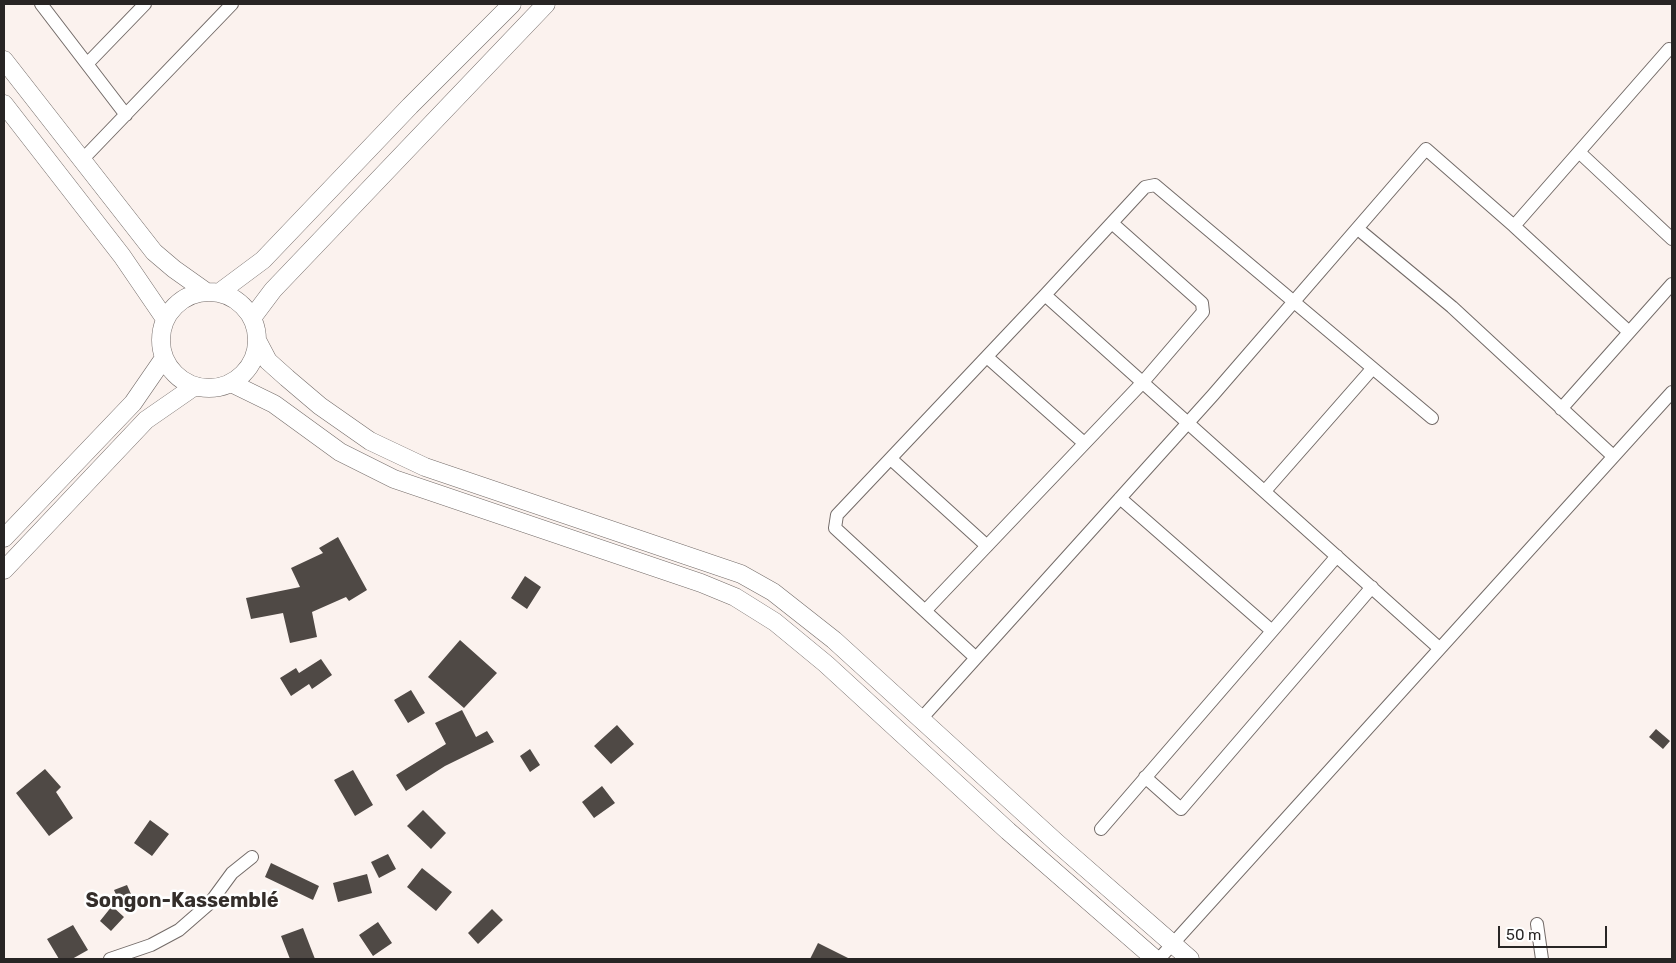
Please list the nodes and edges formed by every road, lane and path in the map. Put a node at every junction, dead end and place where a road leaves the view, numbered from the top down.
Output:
1 (41, 4) edge
2 (145, 4) edge
3 (232, 4) edge
4 (512, 4) edge
5 (546, 4) edge
6 (1669, 49) dead end
7 (4, 60) edge
8 (87, 64) junction
9 (4, 104) edge
10 (126, 115) junction
11 (1579, 152) junction
12 (82, 160) junction
13 (1112, 223) junction
14 (1514, 226) junction
15 (1358, 229) junction
16 (1672, 239) edge
17 (1672, 284) edge
18 (213, 292) junction
19 (1046, 295) junction
20 (1294, 303) junction
21 (252, 318) junction
22 (165, 319) junction
23 (1629, 332) junction
24 (258, 342) junction
25 (987, 357) junction
26 (164, 358) junction
27 (1372, 369) junction
28 (1143, 382) junction
29 (231, 383) junction
30 (195, 386) junction
31 (1672, 392) edge
32 (1561, 409) junction
33 (1432, 418) dead end
34 (1188, 422) junction
35 (1084, 443) junction
36 (1613, 456) junction
37 (890, 459) junction
38 (1265, 491) junction
39 (1120, 498) junction
40 (4, 538) edge
41 (987, 546) junction
42 (1337, 556) junction
43 (4, 570) edge
44 (1372, 587) junction
45 (926, 611) junction
46 (1272, 631) junction
47 (1439, 648) junction
48 (976, 658) junction
49 (921, 720) junction
50 (1145, 777) junction
51 (1100, 829) dead end
52 (252, 857) dead end
53 (1537, 924) dead end
54 (1172, 944) junction
55 (110, 959) edge
56 (1154, 959) edge
57 (1159, 959) edge
58 (1190, 959) edge
59 (1542, 959) edge

1 - 8 street
2 - 8 street
3 - 10 street
4 - 18 street
5 - 21 street
6 - 11 street
7 - 12 street
8 - 10 street
9 - 22 street
10 - 12 street
11 - 14 street
11 - 16 street
12 - 18 street
13 - 19 street
13 - 20 street
13 - 28 street
14 - 15 street
14 - 23 street
15 - 20 street
15 - 32 street
17 - 23 street
18 - 21 street
18 - 22 street
19 - 25 street
19 - 28 street
20 - 27 street
20 - 34 street
21 - 24 street
22 - 26 street
23 - 32 street
24 - 29 street
24 - 49 street
25 - 35 street
25 - 37 street
26 - 30 street
26 - 40 street
27 - 33 street
27 - 38 street
28 - 34 street
28 - 35 street
29 - 30 street
29 - 56 street
30 - 43 street
31 - 36 street
32 - 36 street
34 - 38 street
34 - 39 street
35 - 41 street
36 - 47 street
37 - 41 street
37 - 45 street
38 - 42 street
39 - 46 street
39 - 48 street
41 - 45 street
42 - 44 street
42 - 46 street
44 - 47 street
44 - 50 street
45 - 48 street
46 - 50 street
47 - 54 street
48 - 49 street
49 - 54 street
50 - 51 street
52 - 55 street
53 - 59 street
54 - 57 street
54 - 58 street

